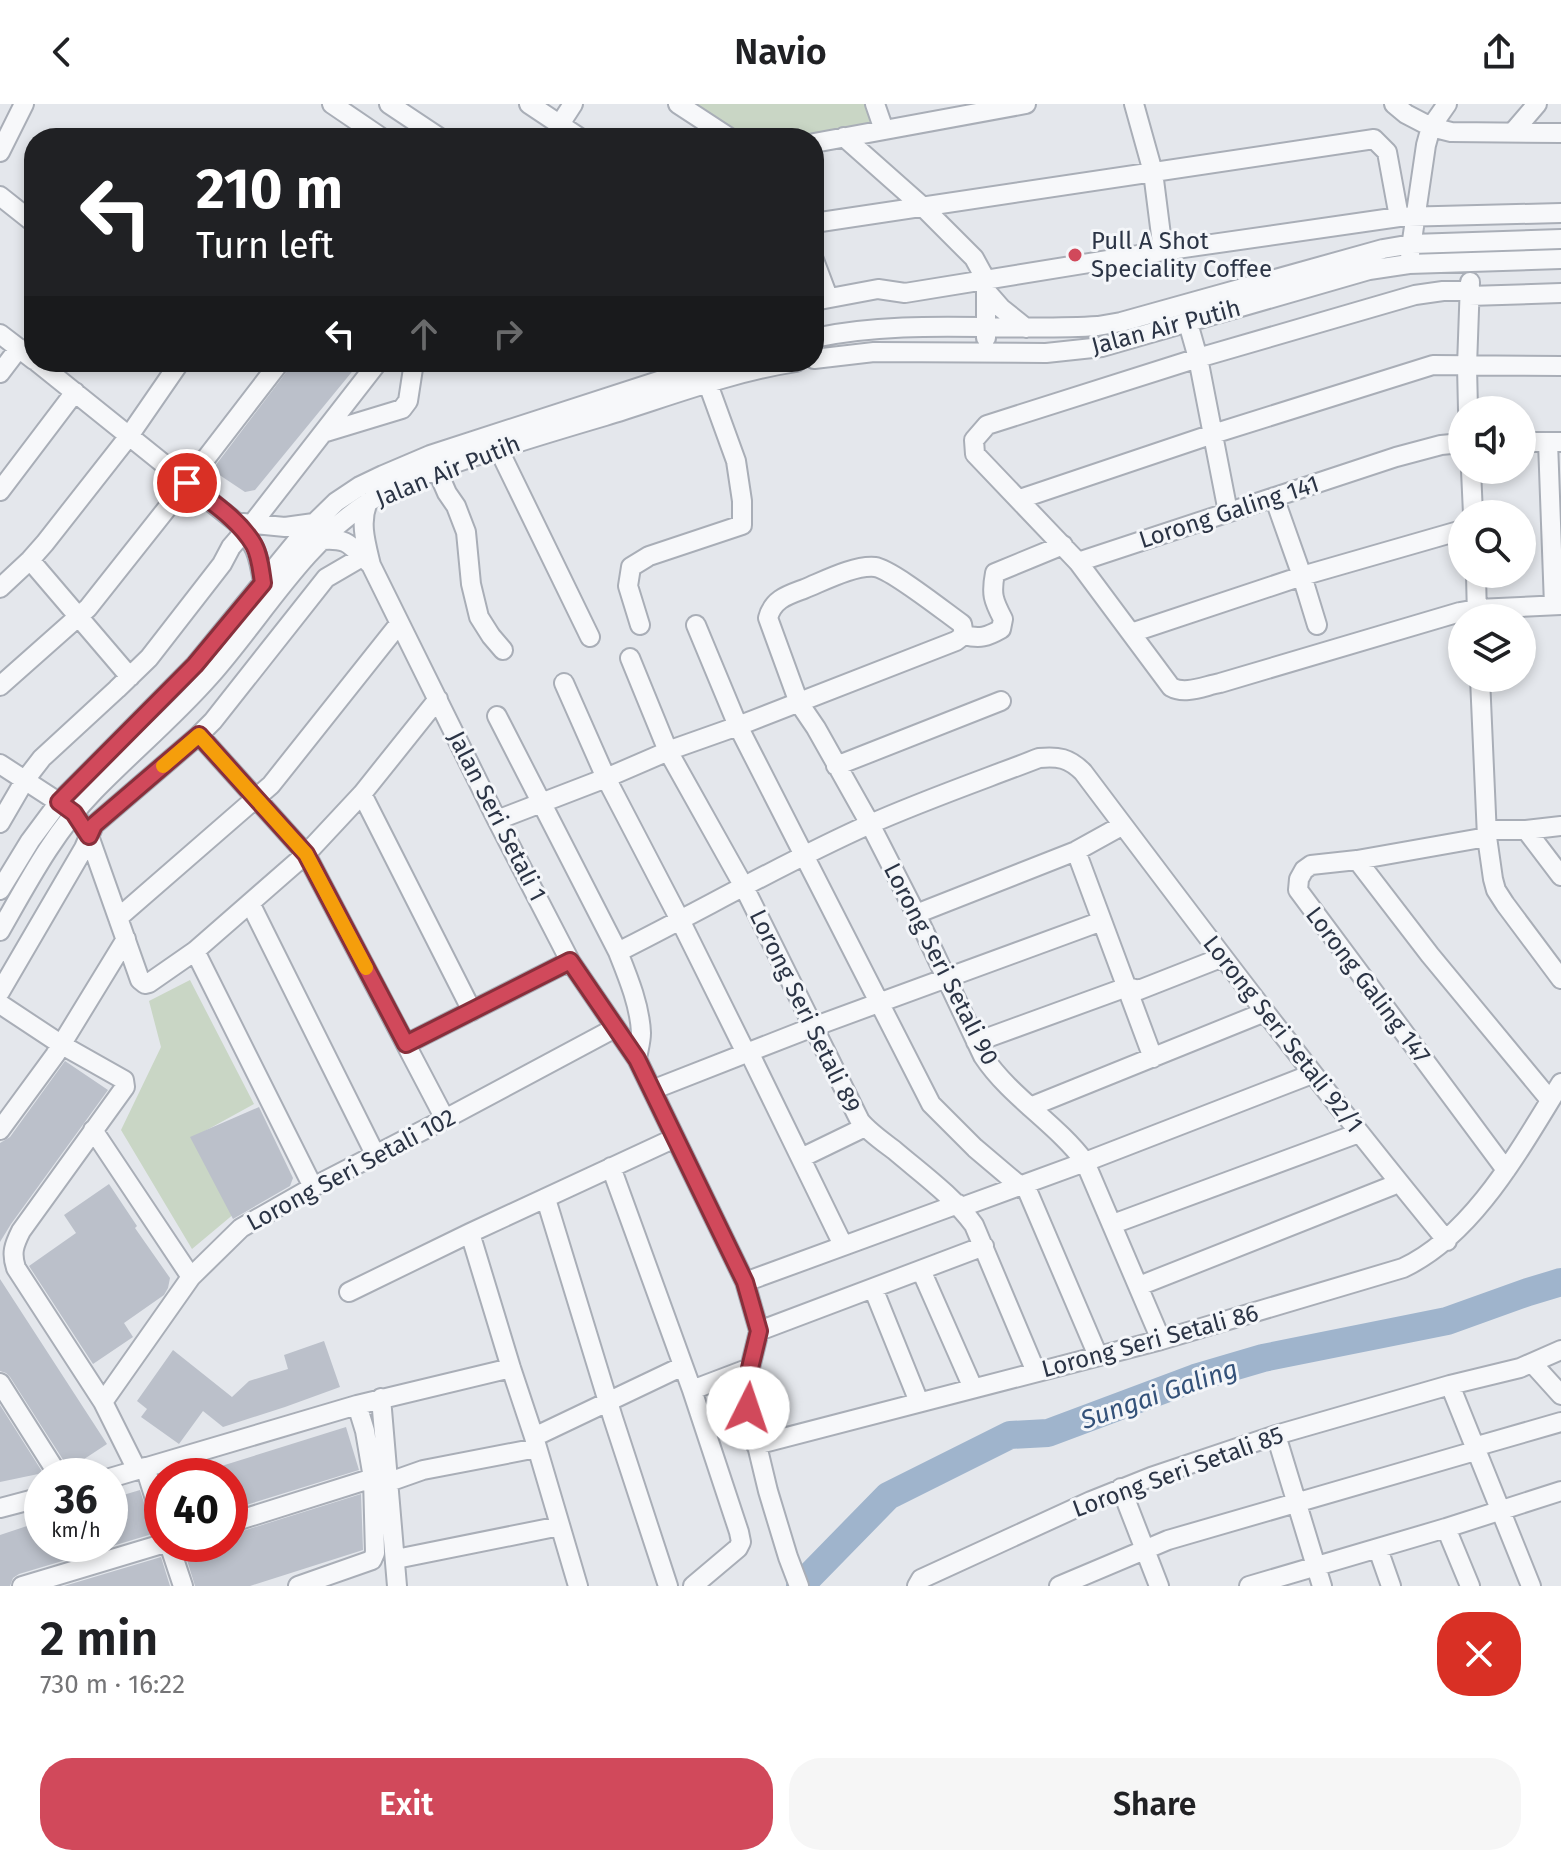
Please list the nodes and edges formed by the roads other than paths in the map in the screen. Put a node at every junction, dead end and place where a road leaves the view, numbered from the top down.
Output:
1 (24, 104) edge
2 (332, 104) edge
3 (389, 104) edge
4 (529, 104) edge
5 (573, 104) edge
6 (678, 104) edge
7 (875, 104) edge
8 (1025, 104) edge
9 (1134, 104) edge
10 (1394, 104) edge
11 (1447, 104) edge
12 (1537, 104) edge
13 (954, 111) edge
14 (1431, 127) junction
15 (367, 128) edge
16 (425, 128) edge
17 (553, 128) edge
18 (558, 128) edge
19 (711, 128) edge
20 (884, 130) junction
21 (1513, 132) junction
22 (1561, 133) edge
23 (844, 137) junction
24 (824, 141) edge
25 (0, 152) edge
26 (1153, 172) junction
27 (0, 196) edge
28 (923, 207) junction
29 (1561, 213) edge
30 (24, 215) edge
31 (1407, 216) junction
32 (824, 222) edge
33 (1561, 239) edge
34 (1470, 243) junction
35 (1412, 244) junction
36 (1163, 251) junction
37 (1561, 259) edge
38 (1470, 263) junction
39 (1409, 264) junction
40 (986, 286) junction
41 (1469, 293) junction
42 (1561, 293) edge
43 (824, 298) edge
44 (1188, 323) junction
45 (987, 327) junction
46 (948, 328) junction
47 (1026, 328) junction
48 (0, 334) edge
49 (824, 337) edge
50 (19, 348) junction
51 (24, 352) edge
52 (985, 353) junction
53 (824, 358) edge
54 (1198, 358) junction
55 (1467, 366) junction
56 (1561, 366) edge
57 (49, 372) edge
58 (173, 372) edge
59 (272, 372) edge
60 (370, 372) edge
61 (412, 372) edge
62 (684, 372) edge
63 (752, 372) edge
64 (0, 373) edge
65 (708, 384) junction
66 (75, 392) junction
67 (1468, 396) edge
68 (323, 433) junction
69 (1213, 434) junction
70 (129, 436) junction
71 (1554, 442) edge
72 (1448, 445) edge
73 (498, 448) junction
74 (437, 470) junction
75 (187, 483) junction
76 (0, 491) edge
77 (1274, 497) junction
78 (1020, 499) junction
79 (368, 502) junction
80 (1228, 512) junction
81 (244, 526) junction
82 (318, 532) junction
83 (1448, 534) edge
84 (1063, 545) junction
85 (30, 560) junction
86 (366, 561) junction
87 (1078, 562) junction
88 (1302, 576) junction
89 (263, 583) junction
90 (0, 588) edge
91 (1557, 605) edge
92 (1536, 607) edge
93 (1448, 616) edge
94 (80, 617) junction
95 (399, 624) junction
96 (640, 625) dead end
97 (696, 625) dead end
98 (1317, 625) dead end
99 (1131, 633) junction
100 (964, 635) junction
101 (590, 637) dead end
102 (503, 650) dead end
103 (630, 658) dead end
104 (130, 677) junction
105 (564, 683) dead end
106 (0, 686) edge
107 (1481, 692) edge
108 (438, 699) junction
109 (1001, 701) dead end
110 (799, 703) junction
111 (497, 716) dead end
112 (738, 726) junction
113 (199, 735) junction
114 (668, 751) junction
115 (0, 764) edge
116 (836, 766) junction
117 (606, 778) junction
118 (25, 780) junction
119 (362, 794) junction
120 (257, 798) junction
121 (59, 802) junction
122 (541, 802) junction
123 (74, 813) junction
124 (497, 820) junction
125 (0, 823) edge
126 (870, 824) junction
127 (1123, 825) junction
128 (1561, 826) edge
129 (1526, 830) junction
130 (1487, 834) junction
131 (89, 836) junction
132 (1076, 851) junction
133 (306, 854) junction
134 (805, 855) junction
135 (1357, 860) junction
136 (1561, 876) edge
137 (743, 885) junction
138 (0, 890) edge
139 (250, 903) junction
140 (916, 914) junction
141 (118, 918) junction
142 (680, 920) junction
143 (1102, 921) junction
144 (0, 931) edge
145 (126, 939) junction
146 (195, 951) junction
147 (618, 952) junction
148 (1223, 957) junction
149 (570, 961) junction
150 (945, 979) junction
151 (1561, 979) edge
152 (1127, 987) junction
153 (0, 992) edge
154 (879, 1003) junction
155 (0, 1004) edge
156 (472, 1011) junction
157 (1265, 1012) junction
158 (813, 1027) junction
159 (615, 1028) junction
160 (976, 1042) junction
161 (406, 1044) junction
162 (62, 1045) junction
163 (748, 1053) junction
164 (1153, 1058) junction
165 (637, 1059) junction
166 (1312, 1074) junction
167 (1561, 1083) edge
168 (652, 1090) junction
169 (1550, 1100) junction
170 (1030, 1107) junction
171 (445, 1119) junction
172 (865, 1127) junction
173 (0, 1130) edge
174 (93, 1130) junction
175 (1359, 1133) junction
176 (675, 1138) junction
177 (375, 1154) junction
178 (801, 1158) junction
179 (1085, 1162) junction
180 (611, 1167) junction
181 (1506, 1170) junction
182 (1399, 1183) junction
183 (1022, 1185) junction
184 (313, 1187) junction
185 (546, 1199) junction
186 (960, 1206) junction
187 (1113, 1224) junction
188 (470, 1233) junction
189 (1447, 1241) junction
190 (843, 1245) junction
191 (984, 1246) junction
192 (6, 1258) edge
193 (921, 1270) junction
194 (191, 1277) junction
195 (745, 1282) junction
196 (1139, 1286) junction
197 (873, 1288) junction
198 (349, 1292) dead end
199 (759, 1331) junction
200 (1161, 1340) junction
201 (1561, 1350) edge
202 (1098, 1356) junction
203 (1533, 1364) junction
204 (683, 1366) junction
205 (511, 1368) junction
206 (750, 1368) junction
207 (1036, 1372) junction
208 (0, 1383) edge
209 (1450, 1385) junction
210 (973, 1388) junction
211 (692, 1390) junction
212 (1561, 1395) edge
213 (381, 1398) junction
214 (103, 1402) junction
215 (609, 1402) junction
216 (919, 1402) junction
217 (357, 1405) junction
218 (1561, 1422) edge
219 (1276, 1435) junction
220 (535, 1442) junction
221 (756, 1445) junction
222 (1474, 1449) junction
223 (48, 1458) edge
224 (141, 1468) junction
225 (128, 1472) edge
226 (144, 1476) edge
227 (381, 1480) junction
228 (1121, 1488) junction
229 (1561, 1491) edge
230 (24, 1502) edge
231 (1296, 1502) junction
232 (0, 1508) edge
233 (1501, 1511) junction
234 (248, 1518) edge
235 (560, 1526) junction
236 (1446, 1528) junction
237 (144, 1549) edge
238 (1145, 1549) junction
239 (1378, 1549) junction
240 (396, 1559) junction
241 (175, 1562) edge
242 (1316, 1567) junction
243 (917, 1585) edge
244 (1257, 1585) edge
245 (22, 1586) edge
246 (183, 1586) edge
247 (298, 1586) edge
248 (397, 1586) edge
249 (578, 1586) edge
250 (668, 1586) edge
251 (693, 1586) edge
252 (799, 1586) edge
253 (1059, 1586) edge
254 (1159, 1586) edge
255 (1322, 1586) edge
256 (1391, 1586) edge
257 (1470, 1586) edge
258 (1531, 1586) edge

1 - 25 street
2 - 15 street
3 - 16 street
4 - 17 street
5 - 18 street
6 - 19 street
7 - 20 street
8 - 13 street
9 - 26 street
10 - 14 street
11 - 14 street
12 - 21 street
13 - 20 street
14 - 21 street
14 - 31 street
20 - 23 street
21 - 22 street
23 - 24 street
23 - 28 street
26 - 28 street
26 - 31 street
26 - 36 street
27 - 30 street
28 - 32 street
28 - 40 street
29 - 31 street
31 - 35 street
31 - 36 street
33 - 34 street, Jalan Air Putih
34 - 35 street, Jalan Air Putih
34 - 38 street
35 - 39 street
35 - 47 street, Jalan Air Putih
36 - 40 street
37 - 38 street, Jalan Air Putih
38 - 39 street, Jalan Air Putih
38 - 41 street
39 - 44 street, Jalan Air Putih
40 - 43 street
40 - 45 street
40 - 46 street
40 - 47 street
41 - 42 street
41 - 54 street
41 - 55 street
44 - 52 street, Jalan Air Putih
44 - 54 street
45 - 46 street, Jalan Air Putih
45 - 47 street, Jalan Air Putih
45 - 52 street
46 - 49 street, Jalan Air Putih
48 - 50 street
50 - 51 street
50 - 64 street
52 - 53 street, Jalan Air Putih
54 - 69 street
54 - 78 street
55 - 56 street
55 - 67 street
55 - 69 street
57 - 66 street
58 - 70 street
59 - 75 street
60 - 68 street
61 - 68 street
62 - 82 street, Jalan Air Putih
63 - 65 street, Jalan Air Putih
65 - 73 street, Jalan Air Putih
65 - 96 street
66 - 70 street
66 - 76 street
68 - 81 street
69 - 78 street
69 - 80 street
70 - 75 street
70 - 85 street
71 - 91 street
72 - 77 street, Lorong Galing 141
73 - 74 street, Jalan Air Putih
73 - 101 street
74 - 79 street, Jalan Air Putih
74 - 102 street
75 - 81 street
75 - 94 street
77 - 80 street, Lorong Galing 141
77 - 88 street
78 - 84 street
79 - 82 street, Jalan Air Putih
79 - 86 street, Jalan Seri Setali 1
80 - 87 street, Lorong Galing 141
81 - 82 street
81 - 89 street
81 - 104 street
82 - 86 street
82 - 89 street, Jalan Air Putih
82 - 123 street, Jalan Air Putih
83 - 88 street
84 - 87 street
84 - 100 street
85 - 90 street
85 - 94 street
86 - 95 street, Jalan Seri Setali 1
86 - 113 street
87 - 99 street
88 - 98 street
88 - 99 street
89 - 121 street, Jalan Air Putih
91 - 92 street
93 - 99 street
94 - 104 street
94 - 106 street
95 - 108 street, Jalan Seri Setali 1
95 - 120 street
97 - 112 street
100 - 110 street
100 - 110 street, Lorong Seri Setali 90
103 - 114 street, Lorong Seri Setali 89
104 - 118 street
105 - 117 street
107 - 130 street
108 - 119 street
108 - 124 street, Jalan Seri Setali 1
109 - 116 street
110 - 112 street
110 - 116 street, Lorong Seri Setali 90
111 - 122 street, Jalan Seri Setali 1
112 - 114 street
112 - 134 street
113 - 120 street
113 - 131 street
114 - 117 street
114 - 137 street, Lorong Seri Setali 89
115 - 118 street
116 - 126 street, Lorong Seri Setali 90
117 - 122 street
117 - 142 street
118 - 121 street
118 - 125 street
119 - 133 street
119 - 156 street
120 - 133 street
120 - 141 street
121 - 123 street
121 - 138 street, Jalan Air Putih
122 - 124 street
122 - 147 street, Jalan Seri Setali 1
123 - 131 street
123 - 144 street, Jalan Air Putih
124 - 149 street, Jalan Seri Setali 1
126 - 127 street, Lorong Seri Setali 92/1
126 - 134 street, Lorong Seri Setali 92/1
126 - 140 street, Lorong Seri Setali 90
127 - 132 street
127 - 148 street, Lorong Seri Setali 92/1
128 - 129 street, Lorong Galing 147
129 - 130 street, Lorong Galing 147
129 - 136 street
130 - 135 street, Lorong Galing 147
130 - 151 street
131 - 141 street
131 - 153 street
132 - 140 street
132 - 143 street
133 - 139 street
133 - 161 street
134 - 137 street, Lorong Seri Setali 92/1
134 - 154 street
135 - 169 street
135 - 181 street, Lorong Galing 147
137 - 142 street, Lorong Seri Setali 92/1
137 - 158 street, Lorong Seri Setali 89
139 - 146 street
139 - 177 street
140 - 150 street, Lorong Seri Setali 90
141 - 145 street
142 - 147 street, Lorong Seri Setali 92/1
142 - 163 street
143 - 150 street
143 - 152 street
145 - 146 street
145 - 162 street
146 - 184 street
147 - 165 street, Jalan Seri Setali 1
148 - 152 street
148 - 157 street, Lorong Seri Setali 92/1
149 - 156 street
149 - 159 street, Jalan Seri Setali 1
150 - 154 street
150 - 160 street, Lorong Seri Setali 90
152 - 160 street
152 - 164 street
154 - 158 street
154 - 183 street
155 - 162 street
156 - 161 street
157 - 164 street
157 - 166 street, Lorong Seri Setali 92/1
158 - 163 street
158 - 172 street, Lorong Seri Setali 89
159 - 165 street, Jalan Seri Setali 1
159 - 171 street, Lorong Seri Setali 102
160 - 170 street, Lorong Seri Setali 90
161 - 171 street
162 - 173 street
162 - 174 street
163 - 168 street
163 - 178 street
164 - 170 street
165 - 168 street, Jalan Seri Setali 1
166 - 175 street, Lorong Seri Setali 92/1
166 - 179 street
167 - 169 street, Lorong Seri Setali 86
168 - 176 street, Jalan Seri Setali 1
169 - 181 street, Lorong Seri Setali 86
170 - 179 street, Lorong Seri Setali 90
171 - 177 street, Lorong Seri Setali 102
172 - 178 street
172 - 186 street, Lorong Seri Setali 89
174 - 192 street
174 - 194 street
175 - 182 street, Lorong Seri Setali 92/1
175 - 187 street
176 - 180 street
176 - 195 street, Jalan Seri Setali 1
177 - 184 street, Lorong Seri Setali 102
178 - 190 street
179 - 183 street
179 - 187 street, Lorong Seri Setali 90
180 - 185 street
180 - 204 street
181 - 189 street, Lorong Seri Setali 86
182 - 189 street, Lorong Seri Setali 92/1
182 - 196 street
183 - 186 street
183 - 202 street
184 - 194 street, Lorong Seri Setali 102
185 - 188 street
185 - 215 street
186 - 190 street
186 - 191 street, Lorong Seri Setali 89
187 - 196 street, Lorong Seri Setali 90
188 - 198 street
188 - 205 street
189 - 200 street, Lorong Seri Setali 86
190 - 195 street
191 - 193 street
191 - 207 street, Lorong Seri Setali 89
192 - 214 street
193 - 197 street
193 - 210 street
194 - 214 street, Lorong Seri Setali 102
195 - 199 street, Jalan Seri Setali 1
196 - 200 street, Lorong Seri Setali 90
197 - 199 street
197 - 216 street
199 - 206 street, Jalan Seri Setali 1
200 - 202 street, Lorong Seri Setali 86
201 - 203 street, Lorong Seri Setali 85
202 - 207 street, Lorong Seri Setali 86
203 - 209 street, Lorong Seri Setali 85
203 - 212 street
204 - 211 street
204 - 215 street
205 - 213 street
205 - 220 street
206 - 211 street
206 - 221 street, Jalan Seri Setali 1
207 - 210 street, Lorong Seri Setali 86
208 - 223 street
209 - 219 street, Lorong Seri Setali 85
209 - 222 street
210 - 216 street, Lorong Seri Setali 86
211 - 251 street
213 - 217 street
213 - 227 street
214 - 224 street
215 - 220 street
215 - 250 street
216 - 221 street, Lorong Seri Setali 86
217 - 224 street
217 - 227 street
218 - 222 street
219 - 228 street, Lorong Seri Setali 85
219 - 231 street
220 - 227 street
220 - 235 street
221 - 252 street, Jalan Seri Setali 1
222 - 231 street
222 - 233 street
224 - 225 street
224 - 226 street
227 - 234 street
227 - 240 street
227 - 247 street
228 - 238 street
228 - 243 street, Lorong Seri Setali 85
229 - 233 street
230 - 232 street
231 - 238 street
231 - 242 street
233 - 236 street
233 - 258 street
235 - 240 street
235 - 249 street
236 - 239 street
236 - 257 street
237 - 245 street
238 - 253 street
238 - 254 street
239 - 242 street
239 - 256 street
240 - 248 street
241 - 246 street
242 - 244 street
242 - 255 street

